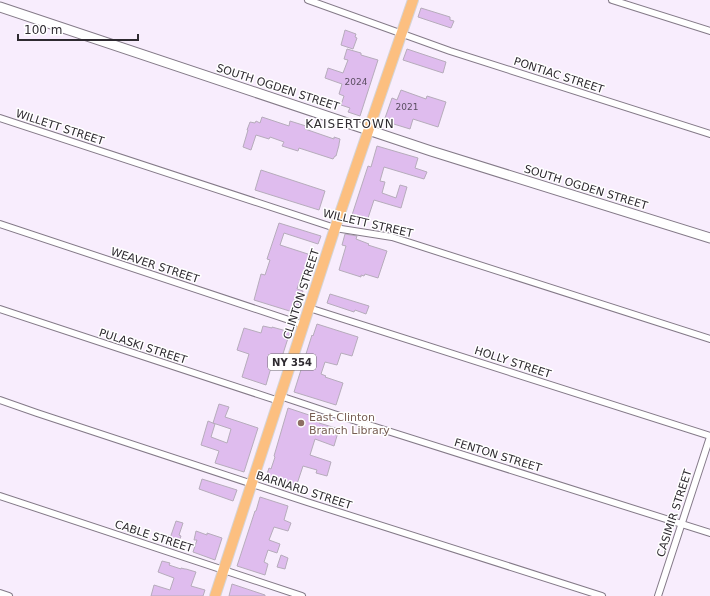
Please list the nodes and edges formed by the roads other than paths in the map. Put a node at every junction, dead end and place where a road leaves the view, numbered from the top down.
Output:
1 (308, 0) edge
2 (413, 0) edge
3 (612, 0) edge
4 (0, 7) edge
5 (710, 31) edge
6 (402, 33) junction
7 (0, 118) edge
8 (369, 129) junction
9 (710, 134) edge
10 (0, 224) edge
11 (335, 228) junction
12 (710, 238) edge
13 (309, 308) junction
14 (0, 309) edge
15 (304, 325) junction
16 (710, 339) edge
17 (280, 399) junction
18 (0, 400) edge
19 (710, 436) edge
20 (252, 484) junction
21 (0, 496) edge
22 (682, 524) junction
23 (710, 532) edge
24 (224, 570) junction
25 (0, 593) edge
26 (9, 596) edge
27 (215, 596) edge
28 (302, 596) edge
29 (602, 596) edge
30 (658, 596) edge

1 - 6 street, PONTIAC STREET
2 - 6 main road, CLINTON STREET / NY 354
3 - 5 street
4 - 8 street, SOUTH OGDEN STREET
6 - 8 main road, CLINTON STREET / NY 354
6 - 9 street, PONTIAC STREET
7 - 11 street, WILLETT STREET
8 - 11 main road, CLINTON STREET / NY 354
8 - 12 street, SOUTH OGDEN STREET
10 - 15 street, WEAVER STREET
11 - 13 main road, CLINTON STREET / NY 354
11 - 16 street, WILLETT STREET
13 - 15 main road, CLINTON STREET / NY 354
13 - 19 street, HOLLY STREET
14 - 17 street, PULASKI STREET
15 - 17 main road, CLINTON STREET / NY 354
17 - 20 main road, CLINTON STREET / NY 354
17 - 22 street, FENTON STREET
18 - 20 street, BARNARD STREET
19 - 22 street, CASIMIR STREET
20 - 24 main road, CLINTON STREET / NY 354
20 - 29 street, BARNARD STREET
21 - 24 street, CABLE STREET
22 - 23 street, FENTON STREET
22 - 30 street, CASIMIR STREET
24 - 27 main road, CLINTON STREET / NY 354
24 - 28 street, CABLE STREET
25 - 26 street

